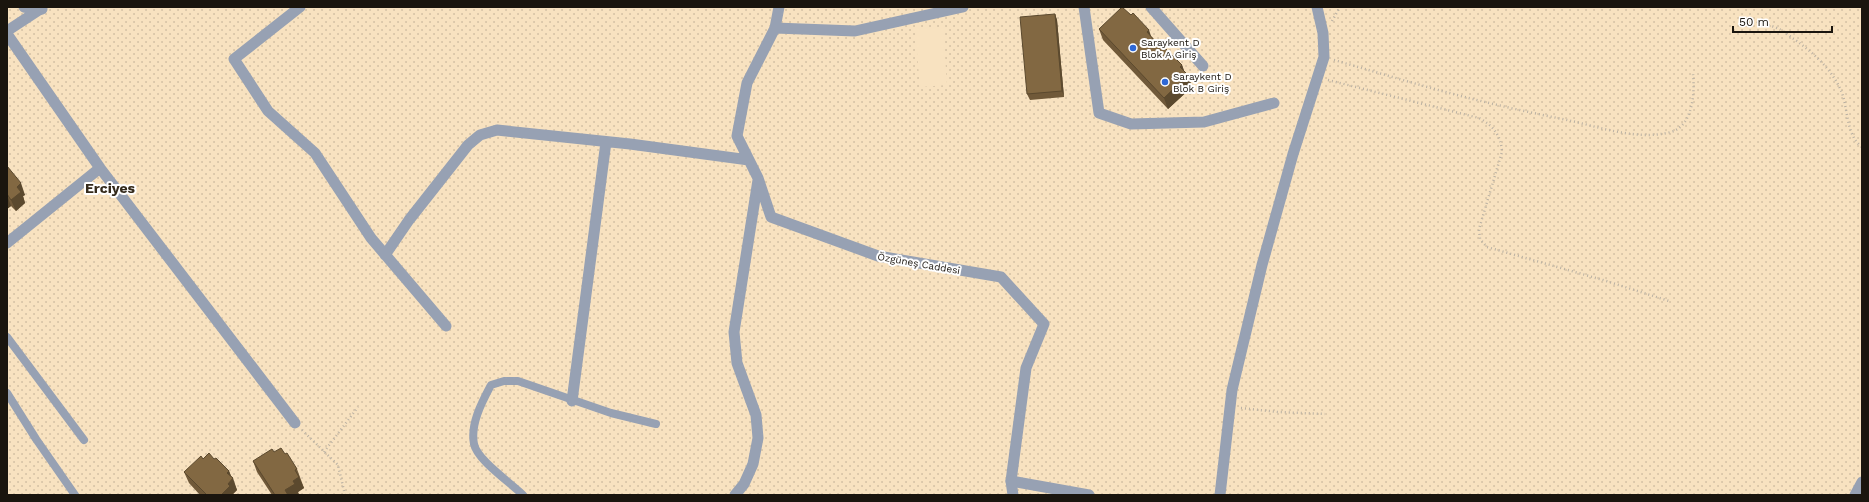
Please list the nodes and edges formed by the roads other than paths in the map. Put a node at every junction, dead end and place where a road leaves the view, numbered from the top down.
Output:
1 (24, 7) edge
2 (300, 7) edge
3 (779, 7) edge
4 (963, 7) edge
5 (1084, 7) edge
6 (1150, 7) edge
7 (1317, 7) edge
8 (42, 9) edge
9 (775, 28) junction
10 (7, 31) edge
11 (7, 34) edge
12 (1204, 66) dead end
13 (1274, 103) dead end
14 (606, 142) junction
15 (749, 160) junction
16 (100, 168) junction
17 (758, 178) junction
18 (7, 242) edge
19 (385, 255) junction
20 (446, 326) dead end
21 (7, 337) edge
22 (7, 393) edge
23 (572, 401) junction
24 (295, 423) road end
25 (656, 424) dead end
26 (84, 440) dead end
27 (1011, 481) junction
28 (1862, 482) edge
29 (76, 495) edge
30 (523, 495) edge
31 (735, 495) edge
32 (1013, 495) edge
33 (1089, 495) edge
34 (1220, 495) edge
35 (1855, 495) edge

1 - 8 street
2 - 19 street
3 - 9 street, Özgüneş Caddesi
4 - 9 street
5 - 13 street
6 - 12 street
7 - 34 street
8 - 10 street
9 - 15 street, Özgüneş Caddesi
11 - 16 street
14 - 15 street
14 - 19 street
14 - 23 street
15 - 17 street, Özgüneş Caddesi
16 - 18 street
16 - 24 street
17 - 27 street, Özgüneş Caddesi
17 - 31 street
19 - 20 street
21 - 26 lane
22 - 29 lane
23 - 25 lane
23 - 30 lane
27 - 32 street
27 - 33 street
28 - 35 street

